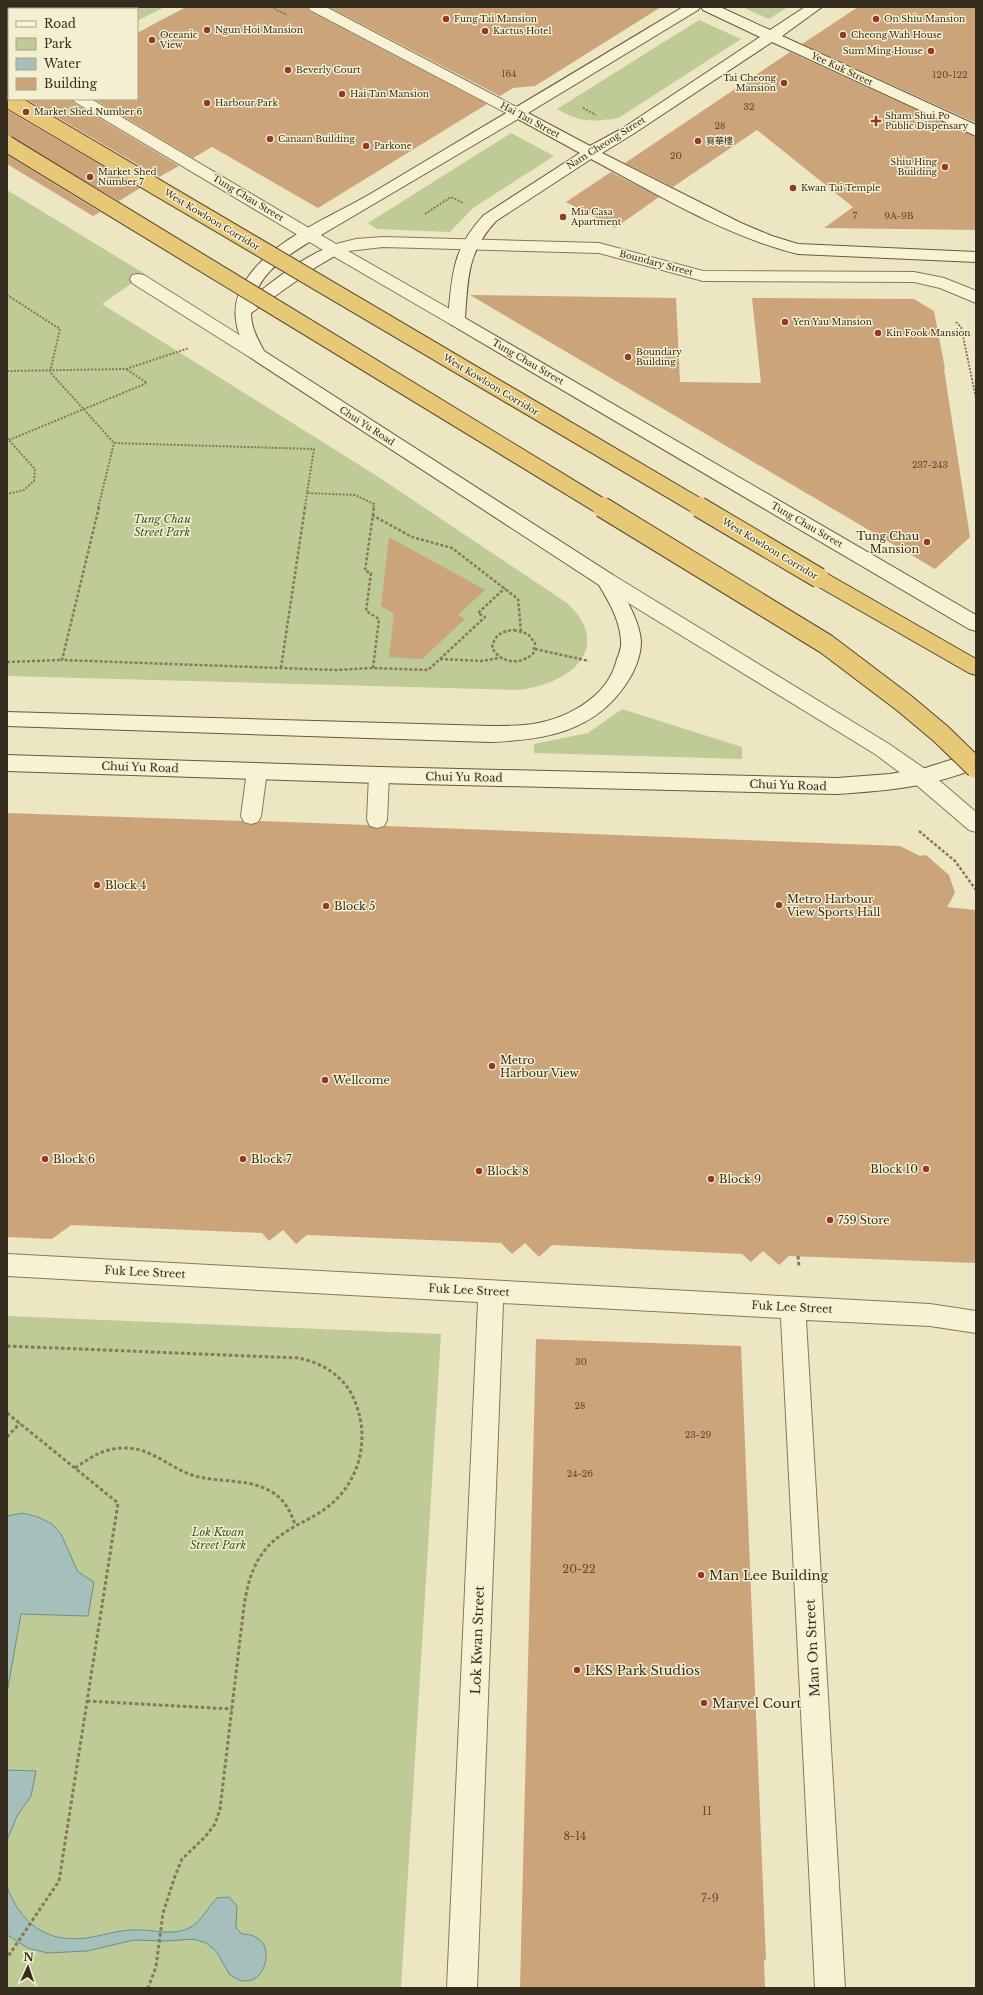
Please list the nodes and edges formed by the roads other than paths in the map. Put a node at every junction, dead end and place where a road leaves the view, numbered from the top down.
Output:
1 (315, 7) edge
2 (693, 7) edge
3 (708, 7) edge
4 (815, 7) edge
5 (770, 36) junction
6 (9, 100) edge
7 (82, 100) edge
8 (517, 113) junction
9 (976, 131) edge
10 (7, 144) edge
11 (590, 153) junction
12 (311, 236) junction
13 (468, 245) junction
14 (334, 250) junction
15 (976, 256) edge
16 (138, 279) dead end
17 (976, 298) edge
18 (244, 310) junction
19 (456, 320) junction
20 (257, 354) junction
21 (606, 580) junction
22 (976, 624) edge
23 (976, 668) edge
24 (7, 719) edge
25 (976, 760) edge
26 (7, 763) edge
27 (976, 768) edge
28 (257, 771) junction
29 (379, 775) junction
30 (921, 777) junction
31 (251, 816) dead end
32 (377, 820) dead end
33 (976, 824) edge
34 (7, 1265) edge
35 (491, 1291) junction
36 (793, 1307) junction
37 (976, 1310) edge
38 (930, 1315) junction
39 (976, 1322) edge
40 (462, 1988) edge
41 (830, 1988) edge

1 - 8 main road, Hai Tan Street
2 - 8 main road
3 - 5 main road, Yee Kuk Street
4 - 5 main road, Nam Cheong Street
5 - 9 main road, Yee Kuk Street
5 - 11 main road, Nam Cheong Street
6 - 23 highway, West Kowloon Corridor, bridge
7 - 12 main road, Tung Chau Street
8 - 11 main road, Hai Tan Street
8 - 12 main road
10 - 27 highway, bridge
11 - 13 main road, Nam Cheong Street
11 - 15 main road, Hai Tan Street
12 - 14 main road, Tung Chau Street
12 - 18 main road
13 - 14 main road, Boundary Street
13 - 17 main road, Boundary Street
13 - 19 main road, Nam Cheong Street
14 - 18 main road, Boundary Street
14 - 19 main road, Tung Chau Street
16 - 20 main road, Chui Yu Road
18 - 20 main road
19 - 22 main road, Tung Chau Street
20 - 21 main road, Chui Yu Road
21 - 24 main road, Chui Yu Road
21 - 30 main road, Chui Yu Road
25 - 30 main road, Chui Yu Road
26 - 28 main road, Chui Yu Road
28 - 29 main road, Chui Yu Road
28 - 31 main road
29 - 30 main road, Chui Yu Road
29 - 32 main road
30 - 33 main road
34 - 35 main road, Fuk Lee Street
35 - 36 main road, Fuk Lee Street
35 - 40 main road, Lok Kwan Street
36 - 38 main road, Fuk Lee Street
36 - 41 main road, Man On Street
37 - 38 main road, Fuk Lee Street
38 - 39 main road, Fuk Lee Street

